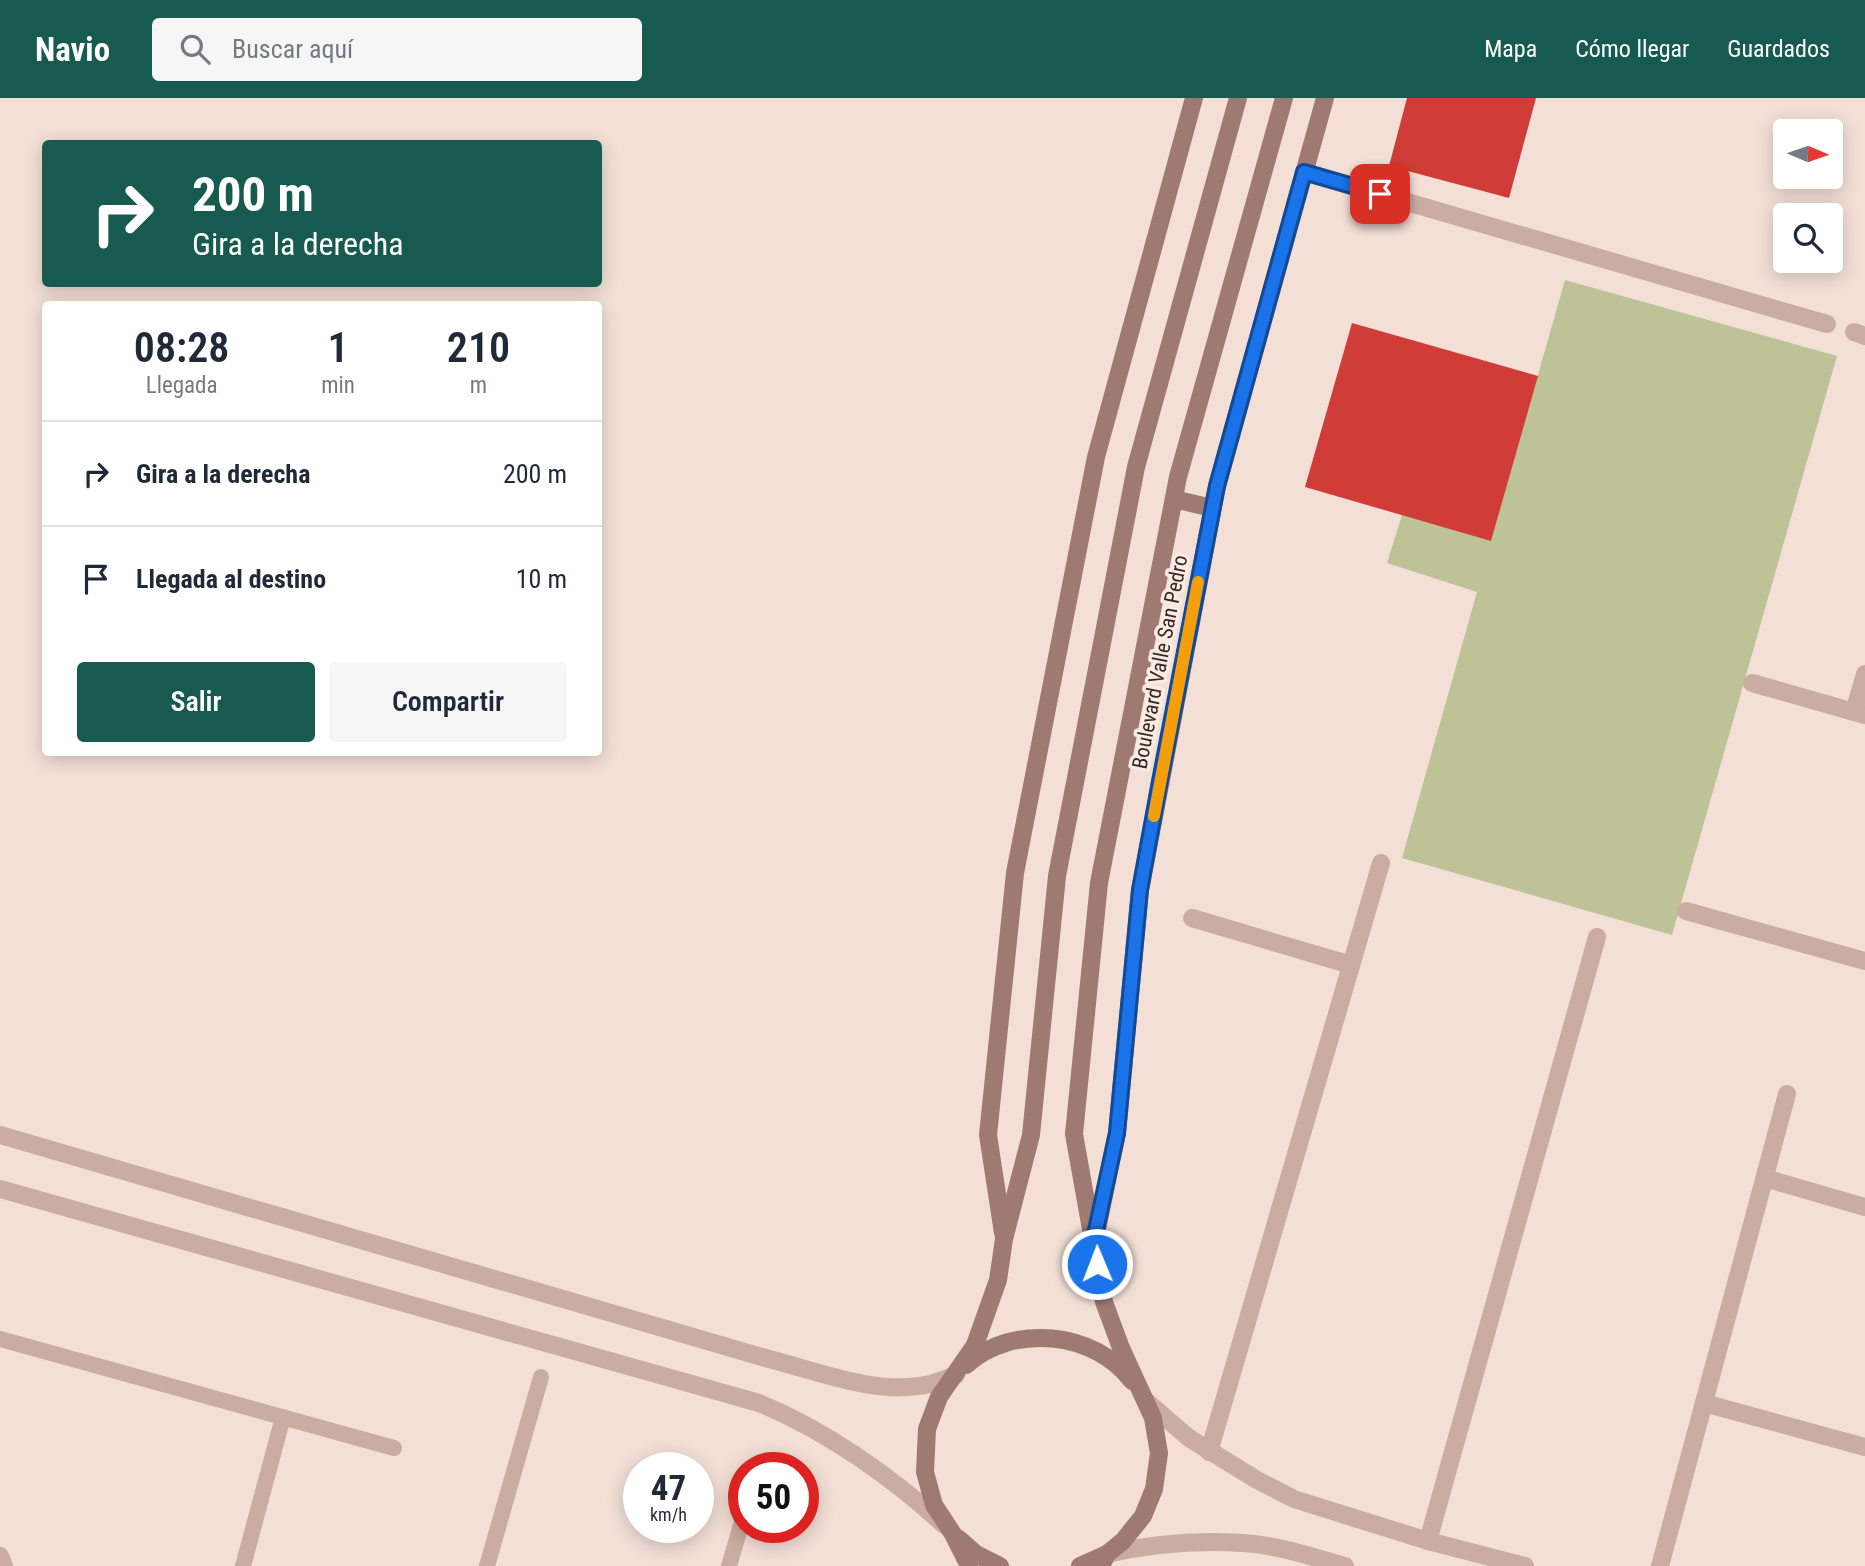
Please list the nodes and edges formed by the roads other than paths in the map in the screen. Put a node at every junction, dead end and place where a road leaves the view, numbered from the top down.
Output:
1 (1194, 98) edge
2 (1238, 98) edge
3 (1284, 98) edge
4 (1325, 98) edge
5 (1304, 172) junction
6 (1827, 324) dead end
7 (1174, 499) junction
8 (1212, 508) junction
9 (1865, 674) edge
10 (1752, 683) dead end
11 (1860, 714) edge
12 (1381, 863) dead end
13 (1686, 911) dead end
14 (1192, 918) dead end
15 (1597, 937) dead end
16 (1865, 961) edge
17 (1352, 965) junction
18 (1787, 1094) dead end
19 (0, 1135) edge
20 (1765, 1178) junction
21 (0, 1189) edge
22 (1865, 1207) edge
23 (1004, 1240) junction
24 (1093, 1244) junction
25 (0, 1339) edge
26 (956, 1375) junction
27 (541, 1377) dead end
28 (1146, 1401) junction
29 (1704, 1403) junction
30 (283, 1418) junction
31 (1865, 1447) edge
32 (394, 1448) dead end
33 (1209, 1451) junction
34 (953, 1534) junction
35 (1428, 1541) junction
36 (736, 1543) edge
37 (0, 1556) edge
38 (1104, 1560) edge
39 (4, 1566) edge
40 (243, 1566) edge
41 (487, 1566) edge
42 (729, 1566) edge
43 (969, 1566) edge
44 (1000, 1566) edge
45 (1080, 1566) edge
46 (1345, 1566) edge
47 (1525, 1566) edge
48 (1660, 1566) edge

1 - 23 main road
2 - 23 main road
3 - 7 main road, Boulevard Valle San Pedro
4 - 5 main road, Boulevard Valle San Pedro
5 - 6 street
5 - 8 main road, Boulevard Valle San Pedro
7 - 8 main road
7 - 24 main road, Boulevard Valle San Pedro
8 - 24 main road, Boulevard Valle San Pedro
9 - 11 street
10 - 11 street
12 - 17 street
13 - 16 street
14 - 17 street
15 - 35 street
17 - 33 street
18 - 20 street
19 - 26 street
20 - 22 street
20 - 29 street
21 - 34 street
23 - 26 main road
24 - 28 main road, Boulevard Valle San Pedro
25 - 30 lane
26 - 28 main road
26 - 34 main road
27 - 41 lane
28 - 33 street
28 - 38 main road, Boulevard Valle San Pedro
29 - 31 street
29 - 48 street
30 - 32 lane
30 - 40 lane
33 - 35 street
34 - 43 main road
34 - 44 main road
35 - 47 street
36 - 42 lane
37 - 39 street
38 - 45 main road
38 - 46 street

